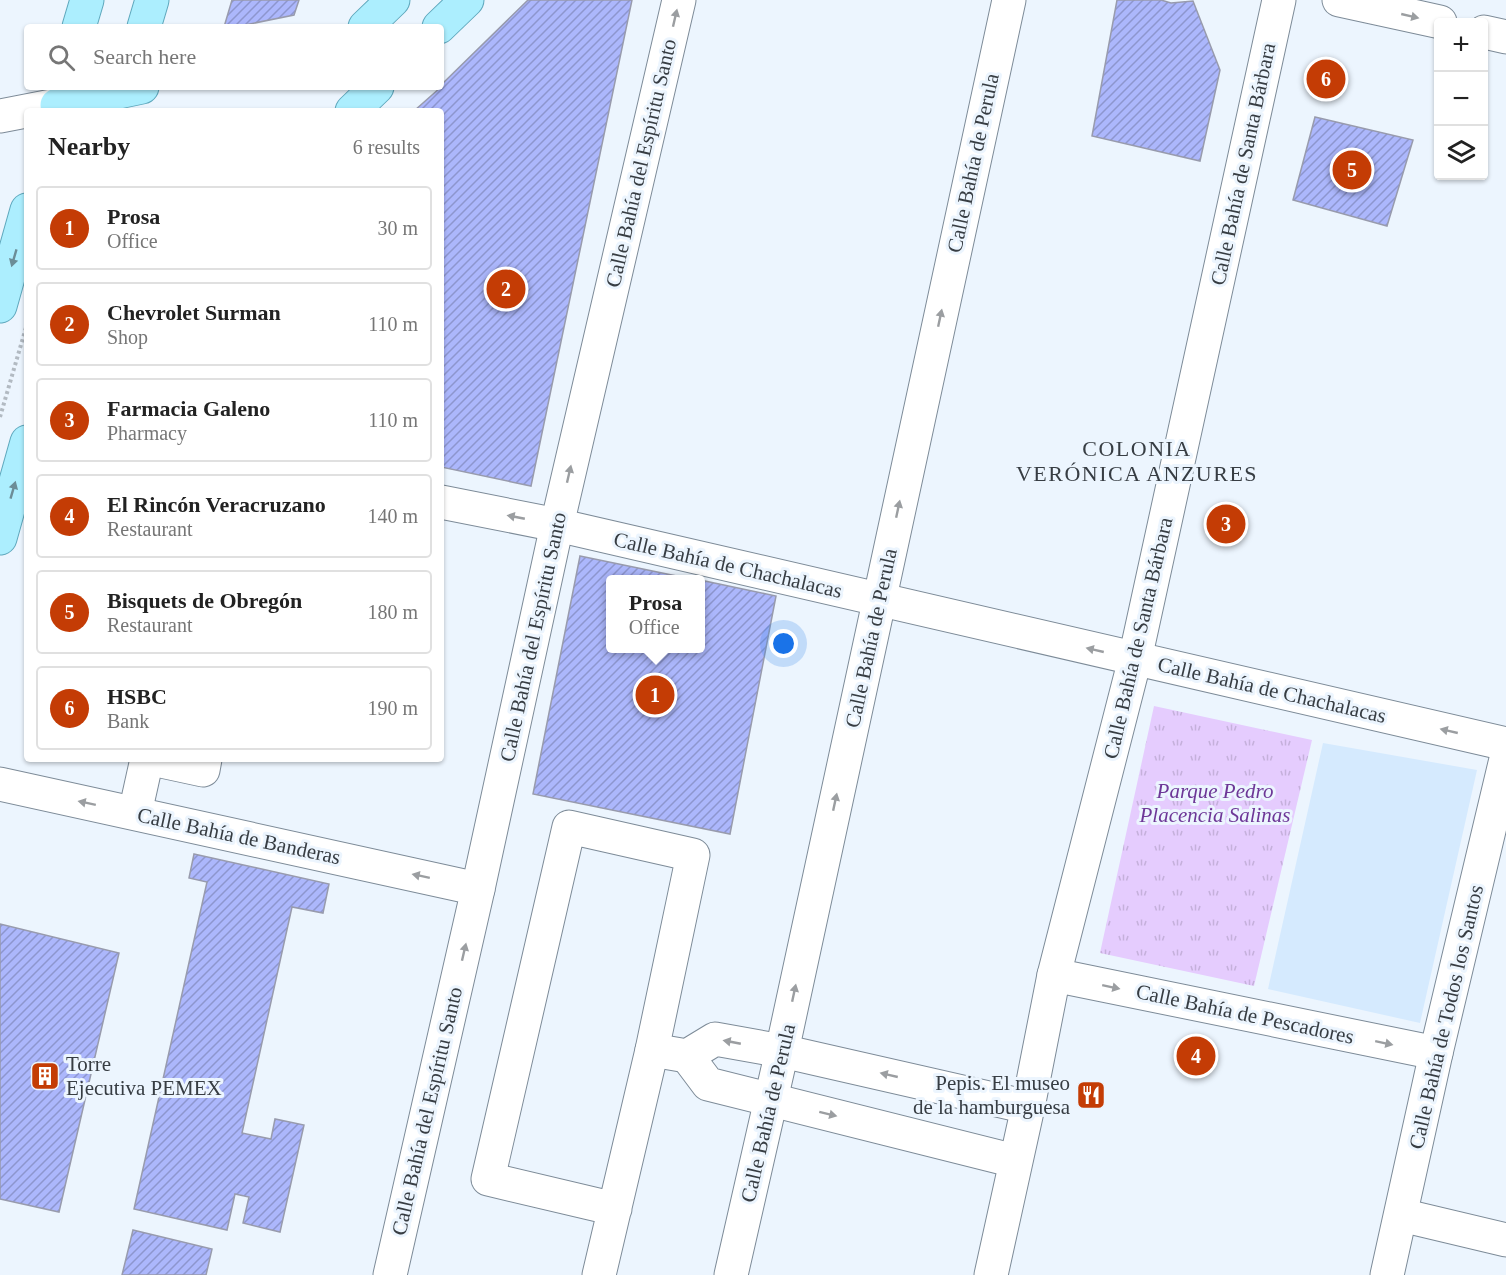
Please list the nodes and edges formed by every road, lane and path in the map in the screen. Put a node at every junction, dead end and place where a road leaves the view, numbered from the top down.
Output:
1 (87, 0) edge
2 (152, 0) edge
3 (393, 0) edge
4 (468, 0) edge
5 (679, 0) edge
6 (1008, 0) edge
7 (1279, 0) edge
8 (1339, 0) edge
9 (1434, 21) edge
10 (80, 24) edge
11 (145, 24) edge
12 (369, 24) edge
13 (442, 24) edge
14 (1488, 33) edge
15 (1506, 37) edge
16 (374, 90) edge
17 (129, 94) edge
18 (58, 101) edge
19 (31, 108) edge
20 (355, 108) edge
21 (24, 110) edge
22 (0, 116) edge
23 (24, 221) edge
24 (0, 306) edge
25 (24, 334) edge
26 (0, 417) edge
27 (24, 453) edge
28 (444, 503) edge
29 (557, 525) junction
30 (0, 538) edge
31 (879, 600) junction
32 (1135, 659) junction
33 (1506, 744) edge
34 (1506, 759) edge
35 (146, 762) edge
36 (166, 762) edge
37 (204, 762) edge
38 (0, 784) edge
39 (135, 813) junction
40 (478, 889) junction
41 (1054, 975) junction
42 (652, 1050) junction
43 (782, 1050) junction
44 (1437, 1053) junction
45 (687, 1056) junction
46 (771, 1099) junction
47 (1028, 1107) junction
48 (1015, 1161) junction
49 (615, 1209) junction
50 (1401, 1215) junction
51 (1506, 1240) edge
52 (390, 1275) edge
53 (599, 1275) edge
54 (731, 1275) edge
55 (991, 1275) edge
56 (1387, 1275) edge

1 - 10 main road
2 - 11 main road
3 - 12 main road
4 - 13 main road
29 -> 5 street, Calle Bahía del Espíritu Santo
31 -> 6 street, Calle Bahía de Perula
7 - 32 street, Calle Bahía de Santa Bárbara
8 -> 9 street
14 - 15 street
16 - 20 main road
17 - 18 main road
18 - 19 street
21 - 22 street
23 -> 24 main road
25 - 26 path
30 -> 27 main road
29 -> 28 street, Calle Bahía de Chachalacas
29 - 31 street, Calle Bahía de Chachalacas
29 - 40 street, Calle Bahía del Espíritu Santo
32 -> 31 street, Calle Bahía de Chachalacas
43 -> 31 street, Calle Bahía de Perula
33 -> 32 street, Calle Bahía de Chachalacas
32 - 41 street, Calle Bahía de Santa Bárbara
34 - 44 street, Calle Bahía de Todos los Santos
35 - 39 street
36 - 37 street
39 -> 38 street, Calle Bahía de Banderas
40 -> 39 street, Calle Bahía de Banderas
52 -> 40 street, Calle Bahía del Espíritu Santo
41 -> 44 street, Calle Bahía de Pescadores
41 - 47 street, Calle Bahía de Santa Bárbara
42 - 45 street
42 - 49 street
42 - 49 street
43 -> 45 street
43 - 46 street, Calle Bahía de Perula
47 -> 43 street
44 - 50 street, Calle Bahía de Todos los Santos
45 - 46 street
46 -> 48 street
46 - 54 street, Calle Bahía de Perula
47 - 48 street, Calle Bahía de Santa Bárbara
48 - 55 street, Calle Bahía de Santa Bárbara
49 - 53 street
50 - 51 street
50 - 56 street, Calle Bahía de Todos los Santos

